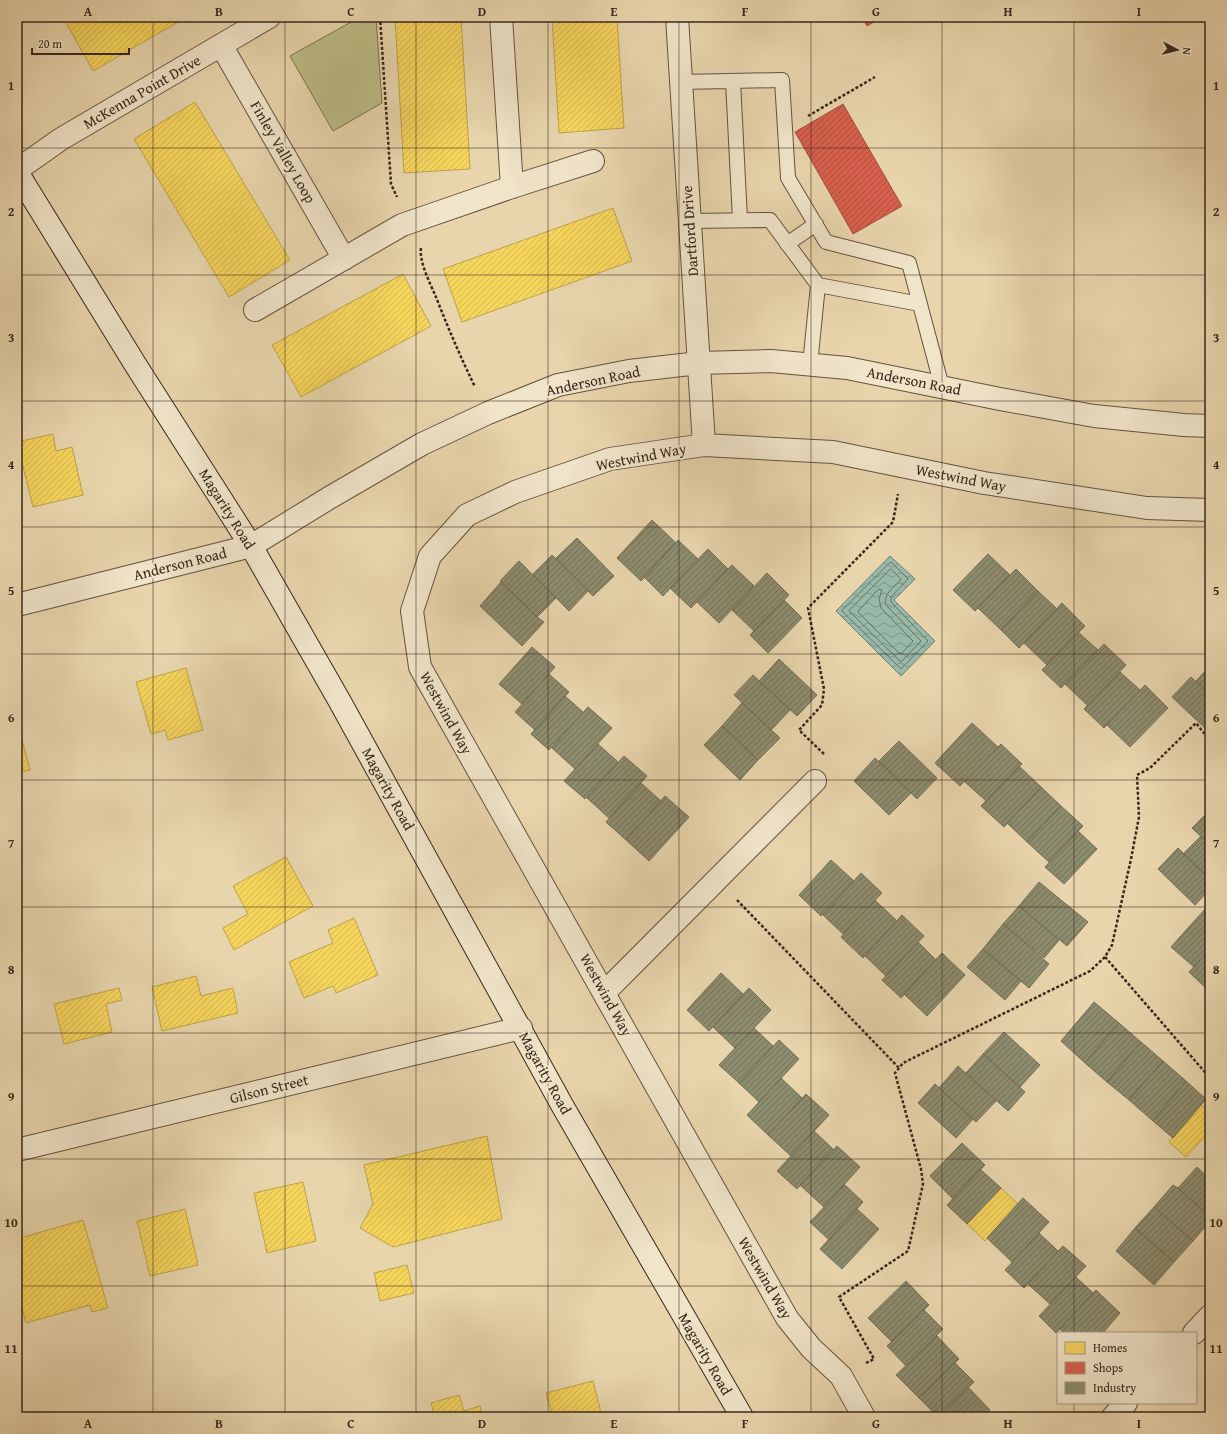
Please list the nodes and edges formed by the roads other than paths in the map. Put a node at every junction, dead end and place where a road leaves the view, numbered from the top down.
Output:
1 (269, 17) edge
2 (501, 17) edge
3 (677, 17) edge
4 (221, 45) junction
5 (733, 81) junction
6 (681, 82) junction
7 (593, 161) dead end
8 (17, 171) edge
9 (512, 187) junction
10 (740, 220) junction
11 (690, 221) junction
12 (816, 224) junction
13 (787, 244) junction
14 (344, 259) junction
15 (818, 285) junction
16 (920, 304) junction
17 (255, 310) dead end
18 (699, 363) junction
19 (810, 365) junction
20 (942, 387) junction
21 (1210, 426) edge
22 (704, 445) junction
23 (1210, 510) edge
24 (251, 546) junction
25 (17, 605) edge
26 (815, 781) road end
27 (604, 992) junction
28 (521, 1028) junction
29 (17, 1150) edge
30 (1210, 1316) edge
31 (1195, 1332) edge
32 (1125, 1404) edge
33 (860, 1415) edge
34 (742, 1417) edge
35 (1113, 1417) edge

1 - 4 street, McKenna Point Drive
2 - 9 street
3 - 6 street, Dartford Drive
4 - 8 street, McKenna Point Drive
4 - 14 street, Finley Valley Loop
5 - 6 lane
5 - 10 lane
5 - 12 lane
6 - 11 street, Dartford Drive
7 - 9 street
8 - 24 street, Magarity Road
9 - 14 street
10 - 11 lane
10 - 13 lane
11 - 18 street, Dartford Drive
12 - 13 lane
12 - 16 lane
13 - 15 lane
14 - 17 street
15 - 16 lane
15 - 19 lane
16 - 20 lane
18 - 19 street, Anderson Road
18 - 22 street, Dartford Drive
18 - 24 street, Anderson Road
19 - 20 street, Anderson Road
20 - 21 street, Anderson Road
22 - 23 street, Westwind Way
22 - 27 street, Westwind Way
24 - 25 street, Anderson Road
24 - 28 street, Magarity Road
26 - 27 street
27 - 33 street, Westwind Way
28 - 29 street, Gilson Street
28 - 34 street, Magarity Road
30 - 31 street
32 - 35 street

